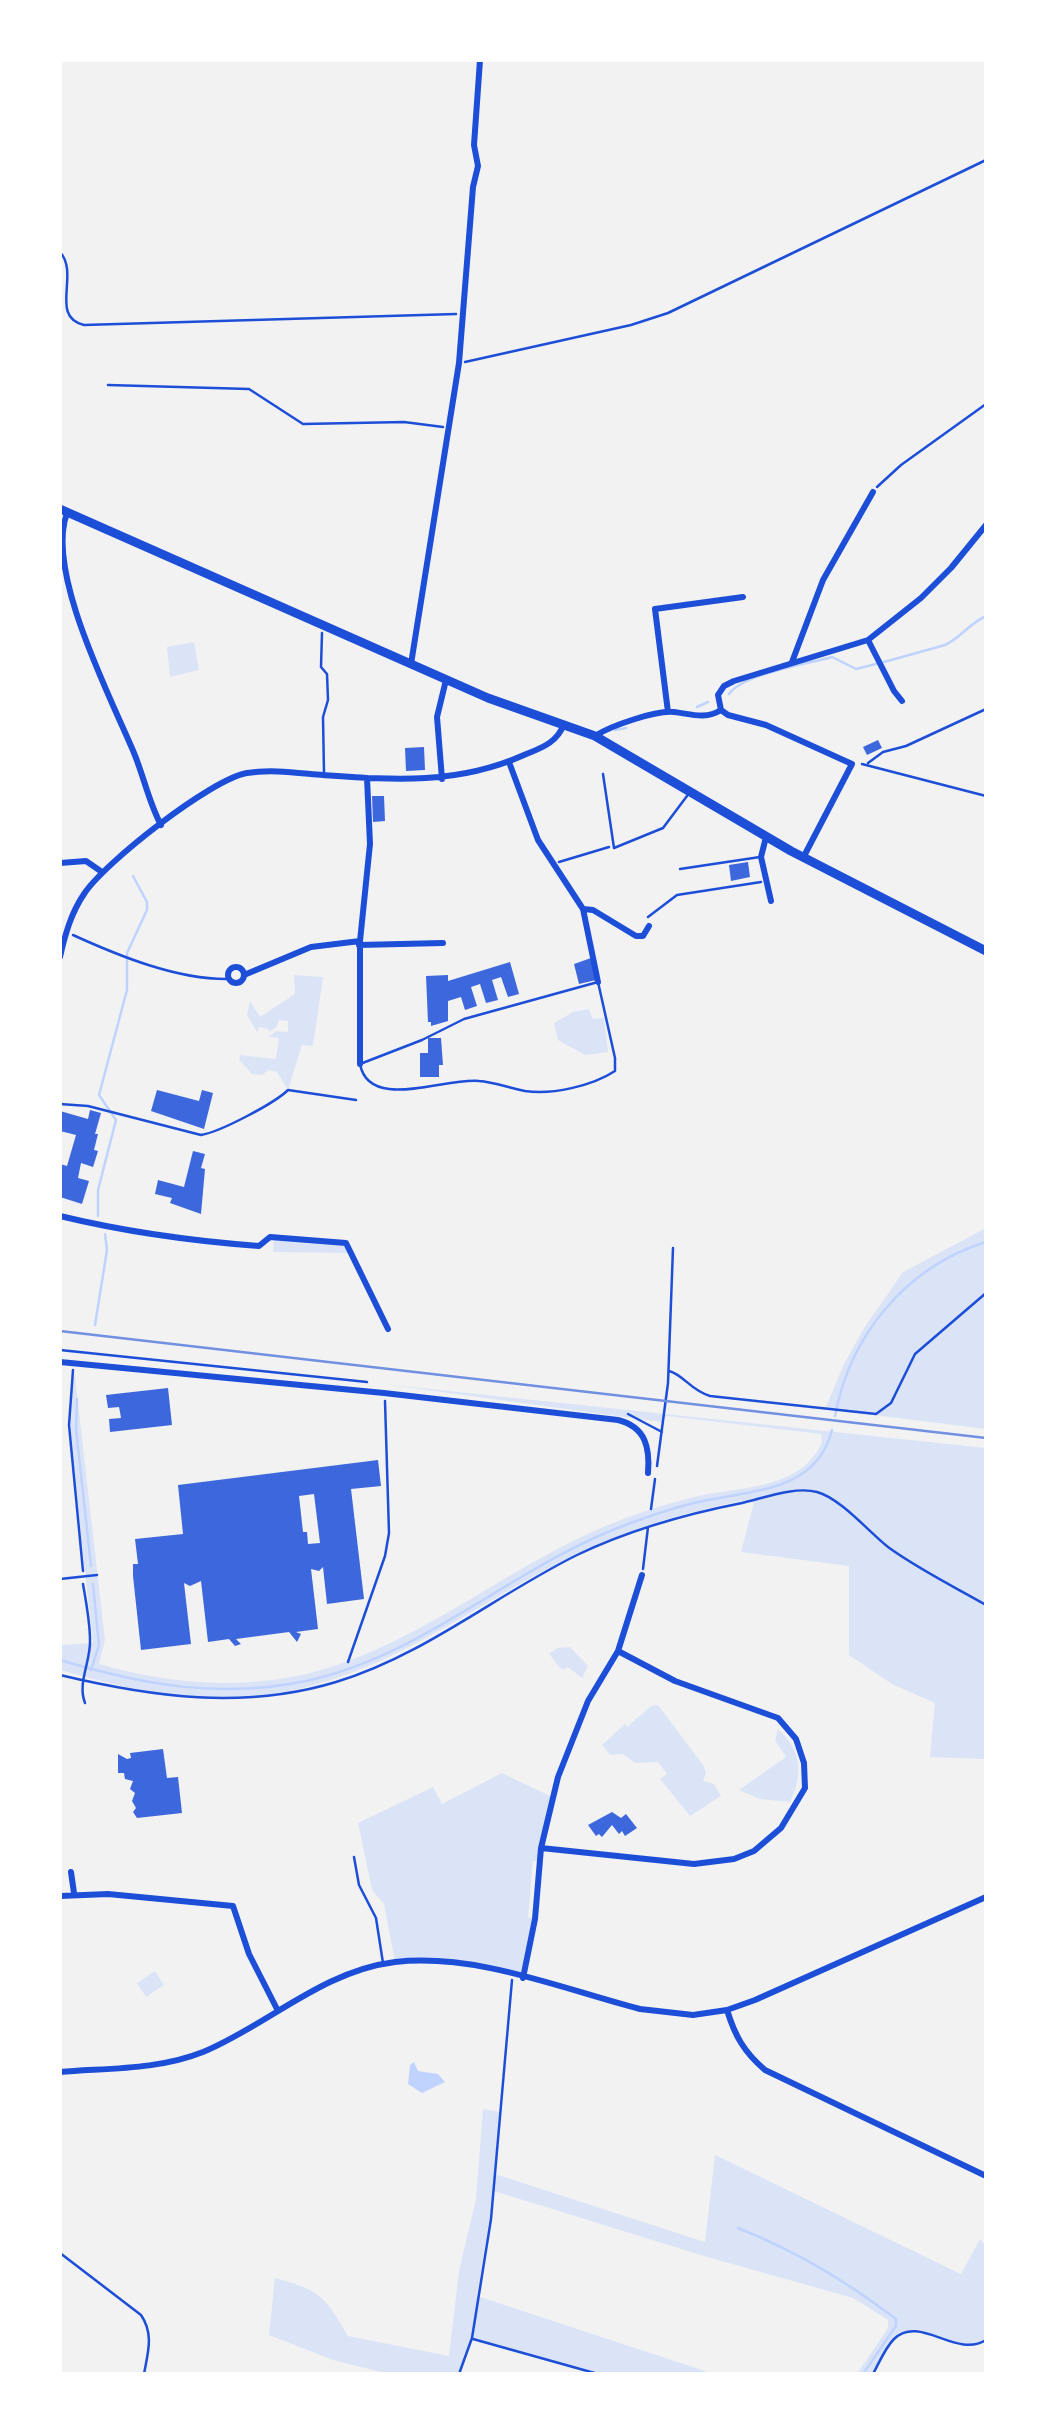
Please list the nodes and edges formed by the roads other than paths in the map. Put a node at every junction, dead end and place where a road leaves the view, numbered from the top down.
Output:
1 (480, 60) edge
2 (873, 492) road end
3 (64, 511) edge
4 (986, 525) edge
5 (743, 597) dead end
6 (322, 634) dead end
7 (868, 640) junction
8 (791, 663) junction
9 (411, 664) junction
10 (446, 680) junction
11 (902, 701) dead end
12 (722, 710) junction
13 (668, 712) junction
14 (564, 724) junction
15 (596, 736) junction
16 (509, 762) junction
17 (604, 774) dead end
18 (324, 775) junction
19 (367, 778) junction
20 (442, 779) junction
21 (689, 792) junction
22 (162, 825) junction
23 (766, 837) junction
24 (761, 857) junction
25 (803, 858) junction
26 (60, 864) edge
27 (680, 870) dead end
28 (102, 872) junction
29 (772, 901) dead end
30 (583, 909) junction
31 (649, 926) road end
32 (360, 943) junction
33 (443, 943) dead end
34 (986, 951) edge
35 (60, 957) edge
36 (229, 979) road end
37 (598, 982) road end
38 (360, 1064) road end
39 (60, 1216) edge
40 (388, 1329) dead end
41 (60, 1362) edge
42 (648, 1474) dead end
43 (97, 1574) dead end
44 (642, 1576) road end
45 (60, 1579) edge
46 (618, 1651) junction
47 (542, 1848) junction
48 (354, 1858) dead end
49 (71, 1872) dead end
50 (74, 1893) junction
51 (60, 1896) edge
52 (986, 1897) edge
53 (383, 1964) junction
54 (523, 1978) junction
55 (278, 2010) junction
56 (726, 2010) junction
57 (60, 2072) edge
58 (986, 2176) edge

1 - 9 street
2 - 8 street
3 - 9 main road
3 - 22 street
4 - 7 street
5 - 13 street
6 - 18 lane
7 - 8 street
7 - 11 street
8 - 12 street
9 - 10 main road
10 - 14 main road
10 - 20 street
12 - 13 street
12 - 25 street
13 - 15 street
14 - 15 main road
14 - 16 street
15 - 21 main road
16 - 20 street
16 - 30 street
17 - 21 lane
18 - 19 street
18 - 22 street
19 - 20 street
19 - 32 street
21 - 23 main road
22 - 28 street
23 - 24 street
23 - 25 main road
24 - 27 lane
24 - 29 street
25 - 34 main road
26 - 28 street
28 - 35 street
30 - 31 street
30 - 37 street
32 - 33 street
32 - 36 street
32 - 38 street
39 - 40 street
41 - 42 street
43 - 45 lane
44 - 46 street
46 - 47 street
46 - 47 street
47 - 54 street
48 - 53 lane
49 - 50 street
50 - 51 street
50 - 55 street
52 - 56 street
53 - 54 street
53 - 55 street
54 - 56 street
55 - 57 street
56 - 58 street

